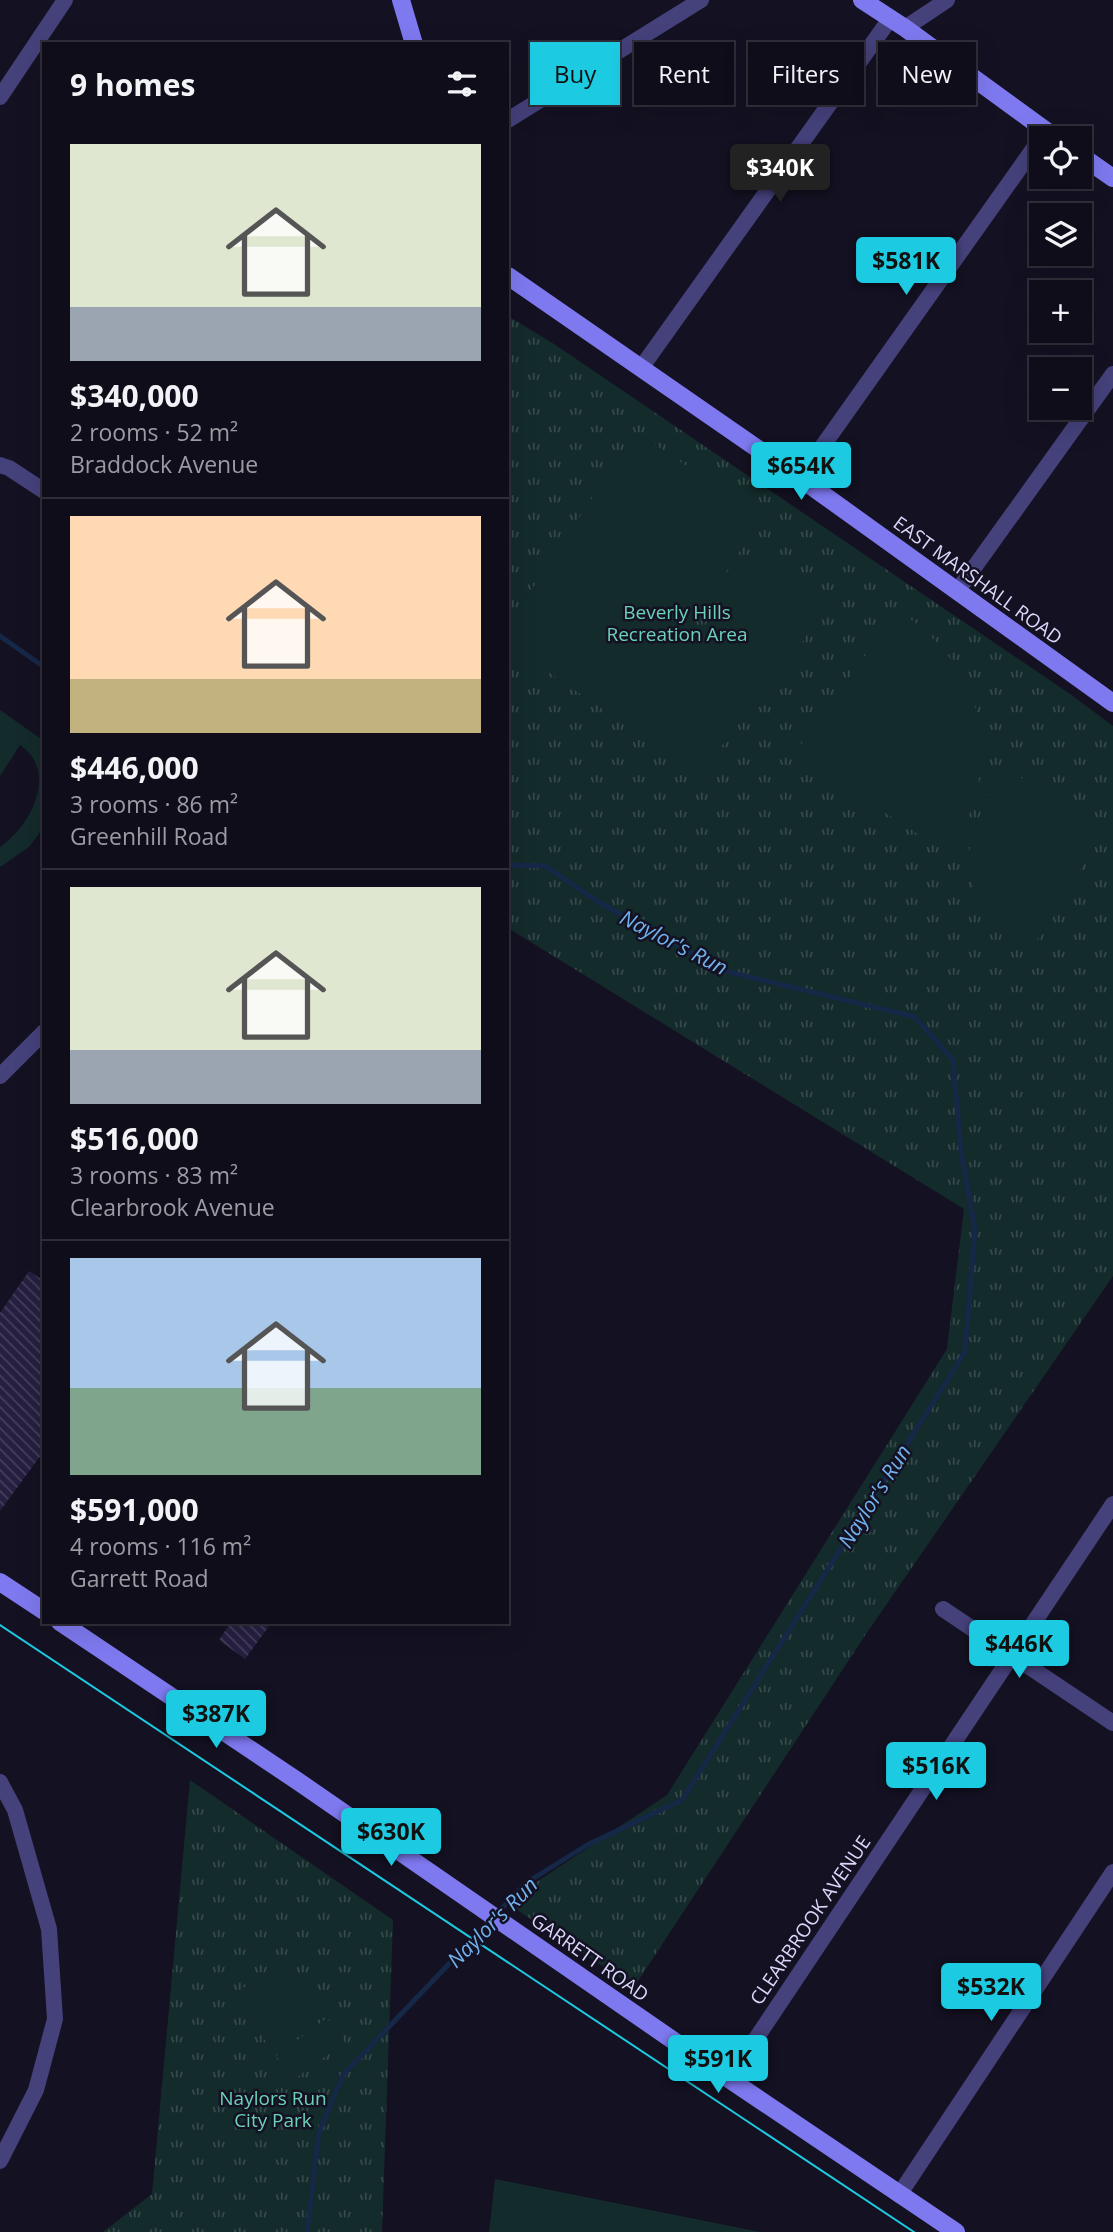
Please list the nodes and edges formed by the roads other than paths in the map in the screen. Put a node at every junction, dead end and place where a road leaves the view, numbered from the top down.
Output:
1 (65, 0) edge
2 (401, 0) edge
3 (701, 0) edge
4 (862, 0) edge
5 (947, 0) edge
6 (898, 23) junction
7 (413, 42) edge
8 (0, 97) edge
9 (509, 119) edge
10 (1039, 126) edge
11 (1092, 163) edge
12 (1029, 165) edge
13 (1113, 178) edge
14 (509, 277) edge
15 (641, 368) junction
16 (1113, 374) edge
17 (0, 465) edge
18 (800, 478) junction
19 (42, 490) edge
20 (958, 590) junction
21 (1113, 703) edge
22 (42, 1034) edge
23 (0, 1076) edge
24 (1113, 1504) edge
25 (0, 1582) edge
26 (943, 1609) dead end
27 (42, 1610) edge
28 (63, 1624) edge
29 (1013, 1654) junction
30 (1113, 1723) edge
31 (0, 1782) edge
32 (1113, 1872) edge
33 (729, 2079) junction
34 (0, 2161) edge
35 (899, 2195) junction
36 (956, 2232) edge

1 - 8 street
2 - 7 main road
3 - 9 street
4 - 6 main road
5 - 6 street
6 - 10 main road
6 - 15 street
11 - 13 main road
12 - 18 street
14 - 15 main road, EAST MARSHALL ROAD
15 - 18 main road, EAST MARSHALL ROAD
16 - 20 street
17 - 19 street
18 - 20 main road, EAST MARSHALL ROAD
20 - 21 main road, EAST MARSHALL ROAD
22 - 23 street
24 - 29 street, CLEARBROOK AVENUE
25 - 27 main road
26 - 29 street
28 - 33 main road, GARRETT ROAD
29 - 30 street
29 - 33 street, CLEARBROOK AVENUE
31 - 34 street
32 - 35 street
33 - 35 main road, GARRETT ROAD
35 - 36 main road, GARRETT ROAD

